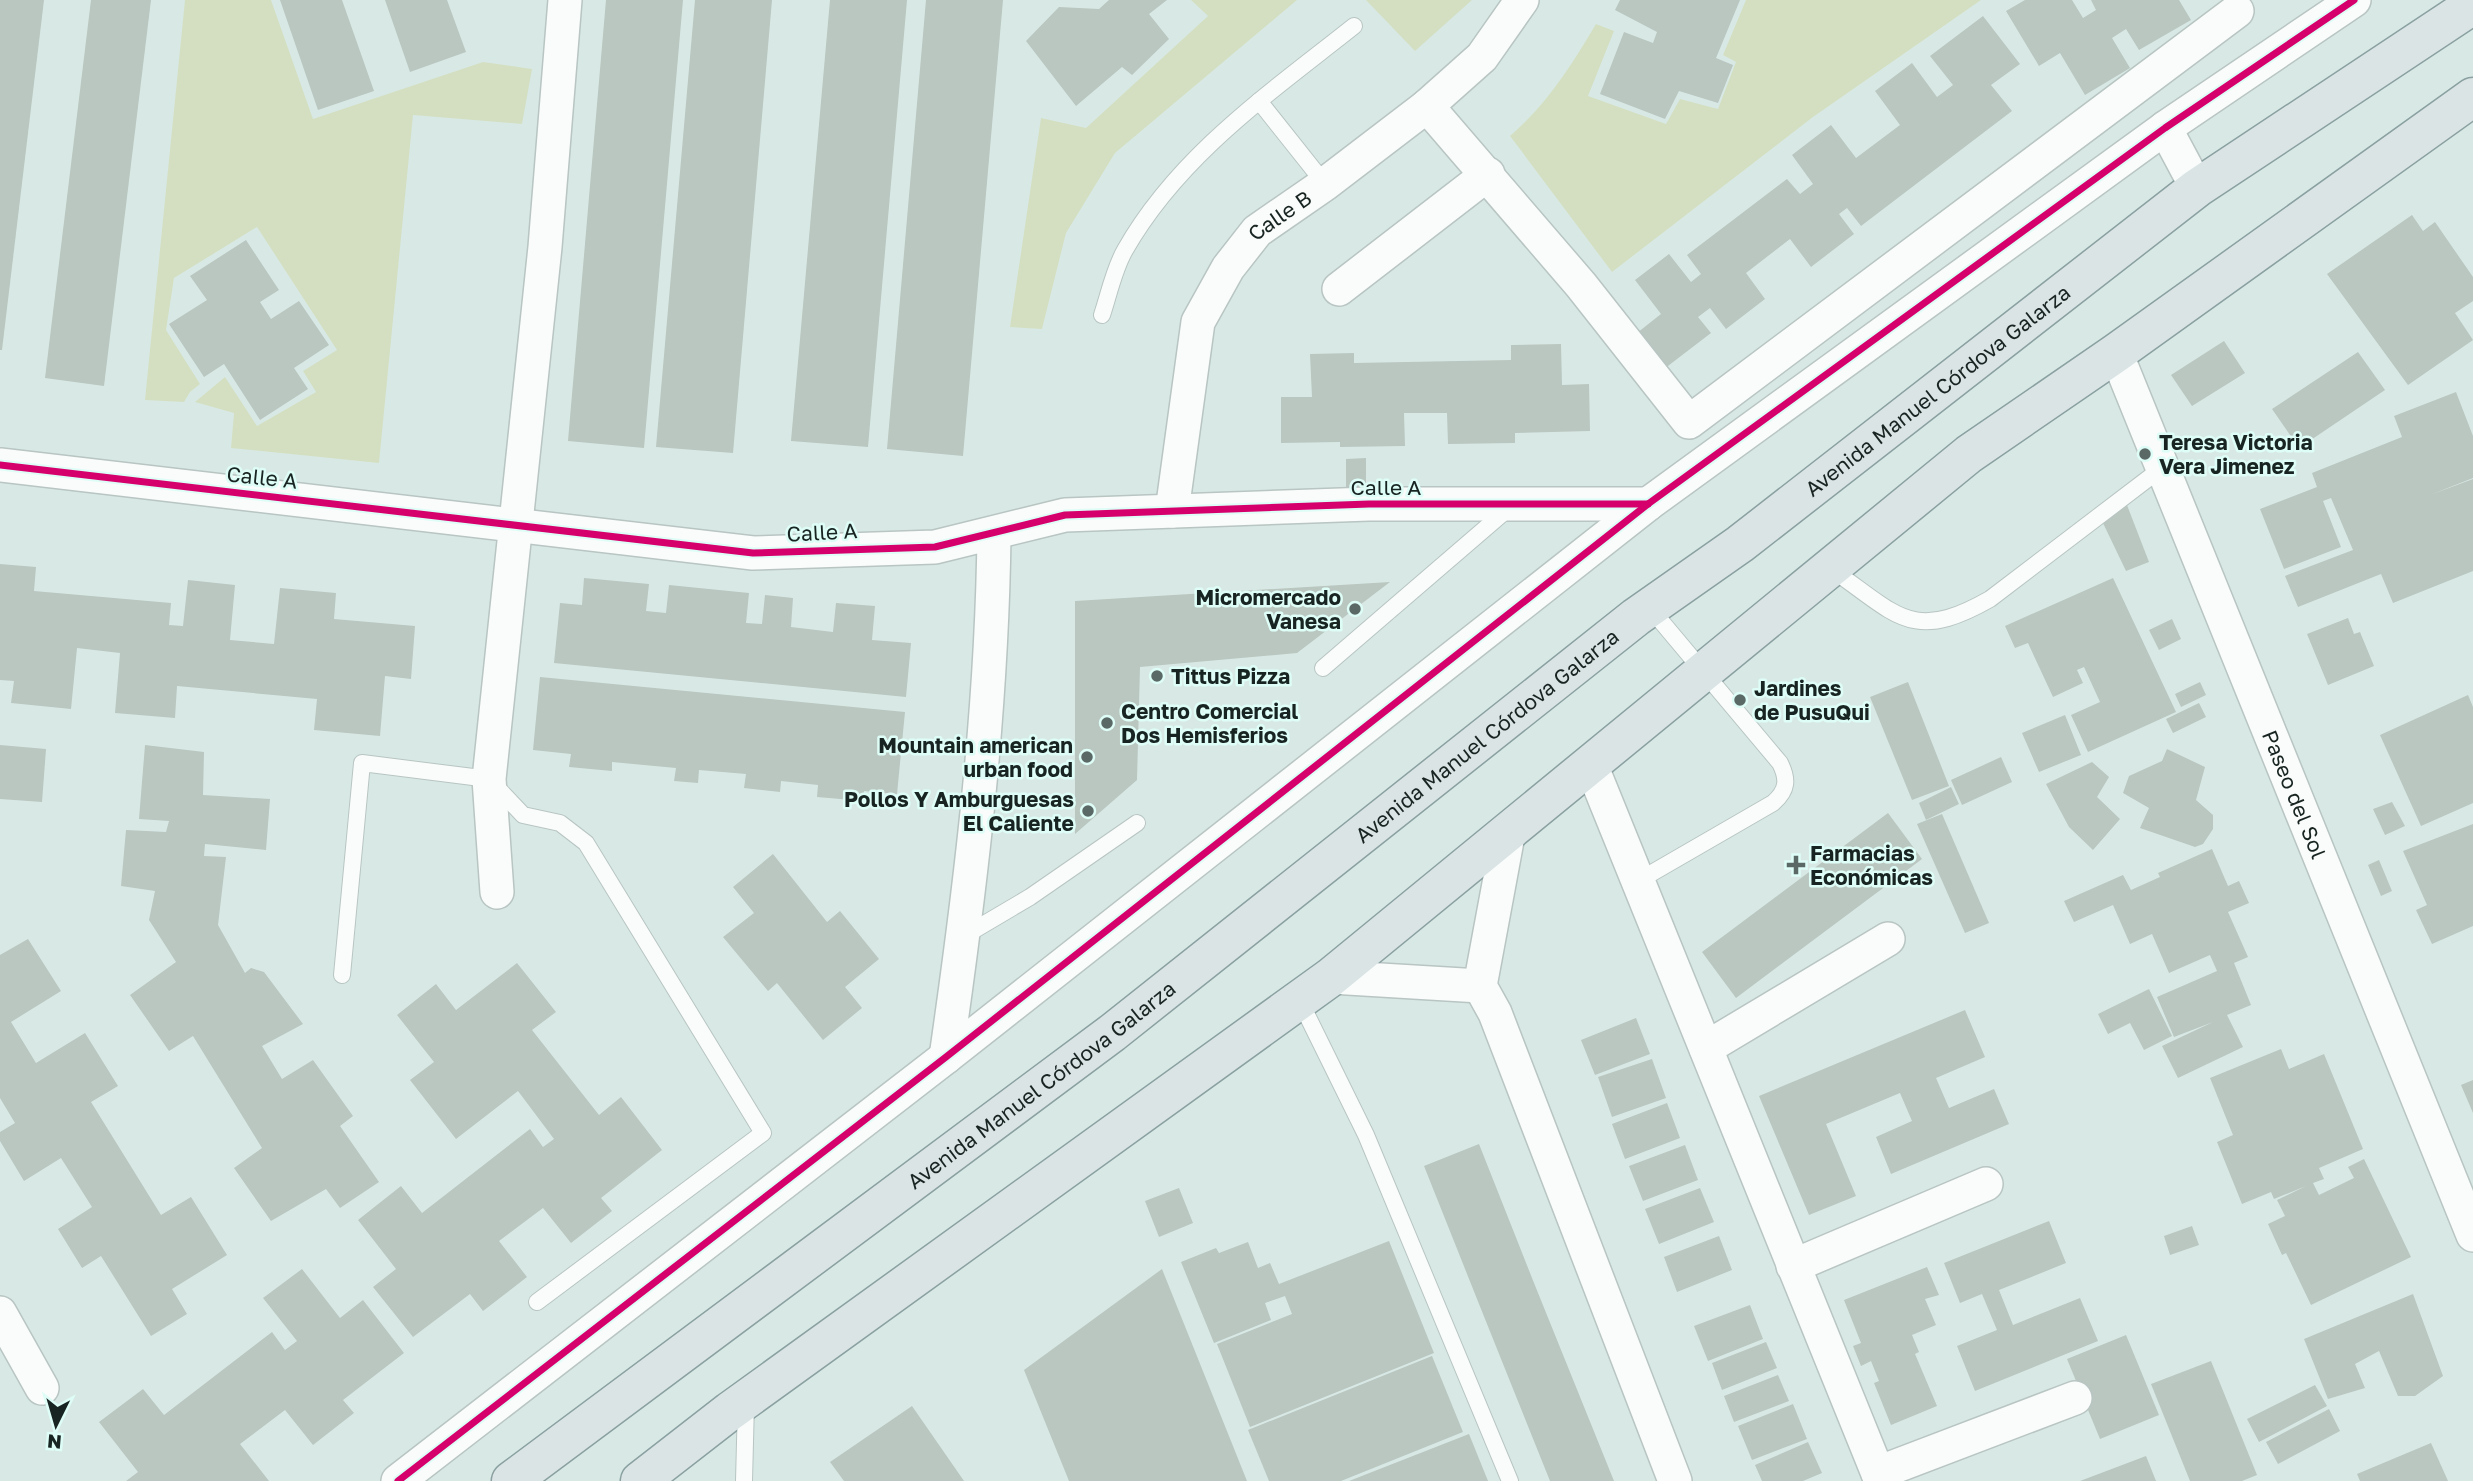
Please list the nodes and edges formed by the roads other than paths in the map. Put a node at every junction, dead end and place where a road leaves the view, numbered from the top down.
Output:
1 (565, 0) edge
2 (1522, 0) edge
3 (2354, 0) edge
4 (2473, 5) edge
5 (2237, 11) dead end
6 (1354, 26) dead end
7 (2473, 97) edge
8 (1259, 101) junction
9 (1427, 106) junction
10 (2165, 128) junction
11 (1488, 174) junction
12 (1325, 184) junction
13 (2197, 188) junction
14 (1339, 289) dead end
15 (1102, 315) dead end
16 (2116, 353) junction
17 (0, 466) edge
18 (2162, 468) junction
19 (1648, 503) junction
20 (1513, 505) junction
21 (1172, 511) junction
22 (516, 524) junction
23 (994, 534) junction
24 (1830, 568) junction
25 (1650, 608) junction
26 (1323, 668) dead end
27 (1703, 670) junction
28 (1591, 765) junction
29 (489, 779) junction
30 (1137, 822) dead end
31 (1509, 830) junction
32 (1638, 881) junction
33 (497, 892) dead end
34 (964, 936) junction
35 (1888, 939) dead end
36 (342, 975) dead end
37 (1331, 977) junction
38 (1480, 986) junction
39 (1299, 999) junction
40 (1706, 1048) junction
41 (946, 1057) junction
42 (1986, 1184) dead end
43 (2473, 1236) edge
44 (1793, 1266) junction
45 (537, 1302) dead end
46 (0, 1312) edge
47 (42, 1388) dead end
48 (2075, 1398) dead end
49 (746, 1400) junction
50 (1879, 1477) edge
51 (398, 1481) edge
52 (511, 1481) edge
53 (640, 1481) edge
54 (744, 1481) edge
55 (1510, 1481) edge
56 (1675, 1481) edge

1 - 22 street
2 - 9 street, Calle B
3 - 10 street
4 - 13 main road, Avenida Manuel Córdova Galarza
5 - 11 street
6 - 8 lane
7 - 16 main road
8 - 12 lane
8 - 15 lane
9 - 11 street
9 - 12 street, Calle B
10 - 13 street
10 - 19 street
11 - 14 street
12 - 21 street, Calle B
13 - 25 main road, Avenida Manuel Córdova Galarza
16 - 18 street, Paseo del Sol
16 - 24 main road
17 - 22 street, Calle A
18 - 24 lane
18 - 43 street, Paseo del Sol
19 - 20 street, Calle A
19 - 41 street
20 - 21 street, Calle A
20 - 26 lane
21 - 23 street, Calle A
22 - 23 street, Calle A
22 - 29 street
23 - 34 street
24 - 27 main road
25 - 27 lane
25 - 52 main road, Avenida Manuel Córdova Galarza
27 - 28 main road
27 - 32 lane
28 - 31 main road
28 - 32 street
29 - 33 street
29 - 36 lane
29 - 45 lane
30 - 34 lane
31 - 37 main road
31 - 38 street
32 - 40 street
34 - 41 street
35 - 40 street
37 - 38 street
37 - 39 main road
38 - 56 street
39 - 49 main road
39 - 55 lane
40 - 44 street
41 - 51 street
42 - 44 street
44 - 50 street
46 - 47 street
48 - 50 street
49 - 53 main road
49 - 54 lane

